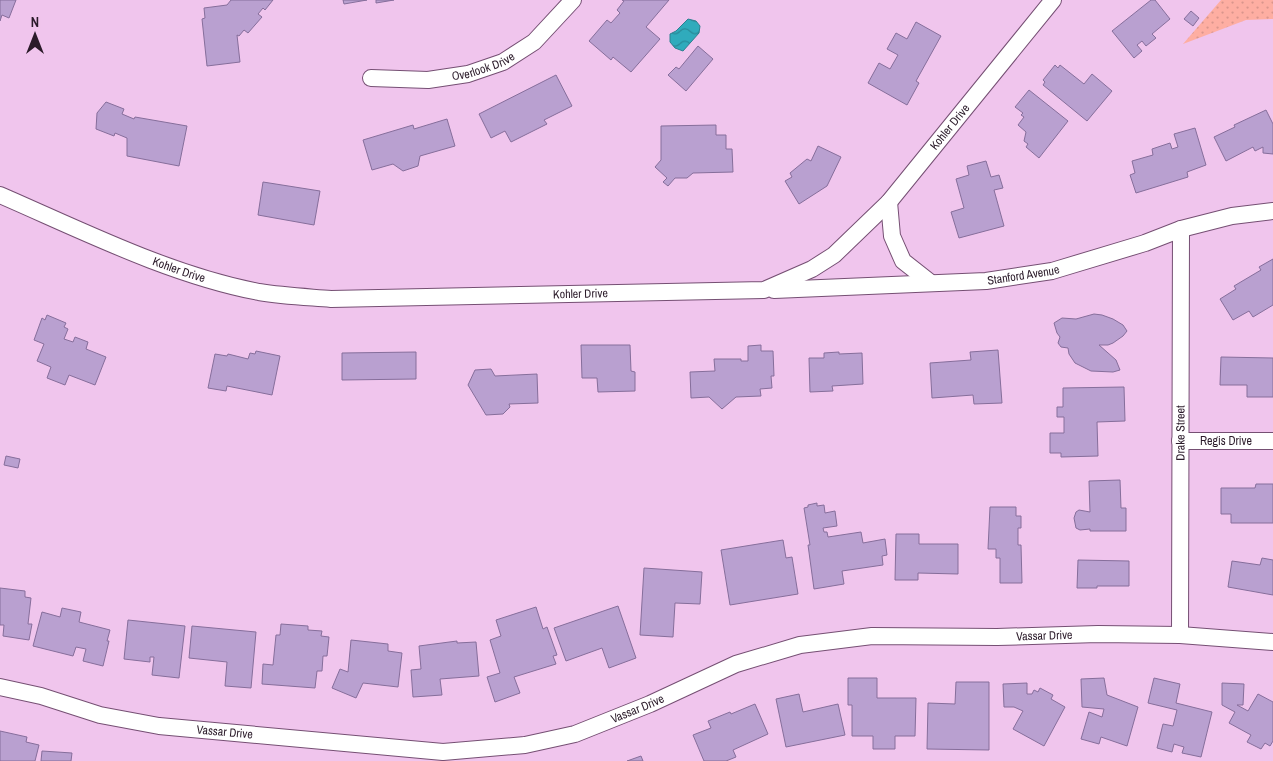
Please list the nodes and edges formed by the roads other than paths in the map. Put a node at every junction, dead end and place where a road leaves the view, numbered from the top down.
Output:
1 (573, 0) edge
2 (1052, 0) edge
3 (371, 78) dead end
4 (0, 195) edge
5 (889, 202) junction
6 (1273, 211) edge
7 (1181, 229) junction
8 (931, 283) junction
9 (764, 290) junction
10 (1180, 441) junction
11 (1273, 441) edge
12 (1180, 635) junction
13 (1273, 642) edge
14 (0, 687) edge
15 (372, 754) edge

1 - 3 street, Overlook Drive
2 - 5 street, Kohler Drive
4 - 9 street, Kohler Drive
5 - 8 street
5 - 9 street, Kohler Drive
6 - 7 street, Stanford Avenue
7 - 8 street, Stanford Avenue
7 - 10 street, Drake Street
8 - 9 street, Stanford Avenue
10 - 11 street, Regis Drive
10 - 12 street, Drake Street
12 - 13 street, Vassar Drive
12 - 15 street, Vassar Drive
14 - 15 street, Vassar Drive

